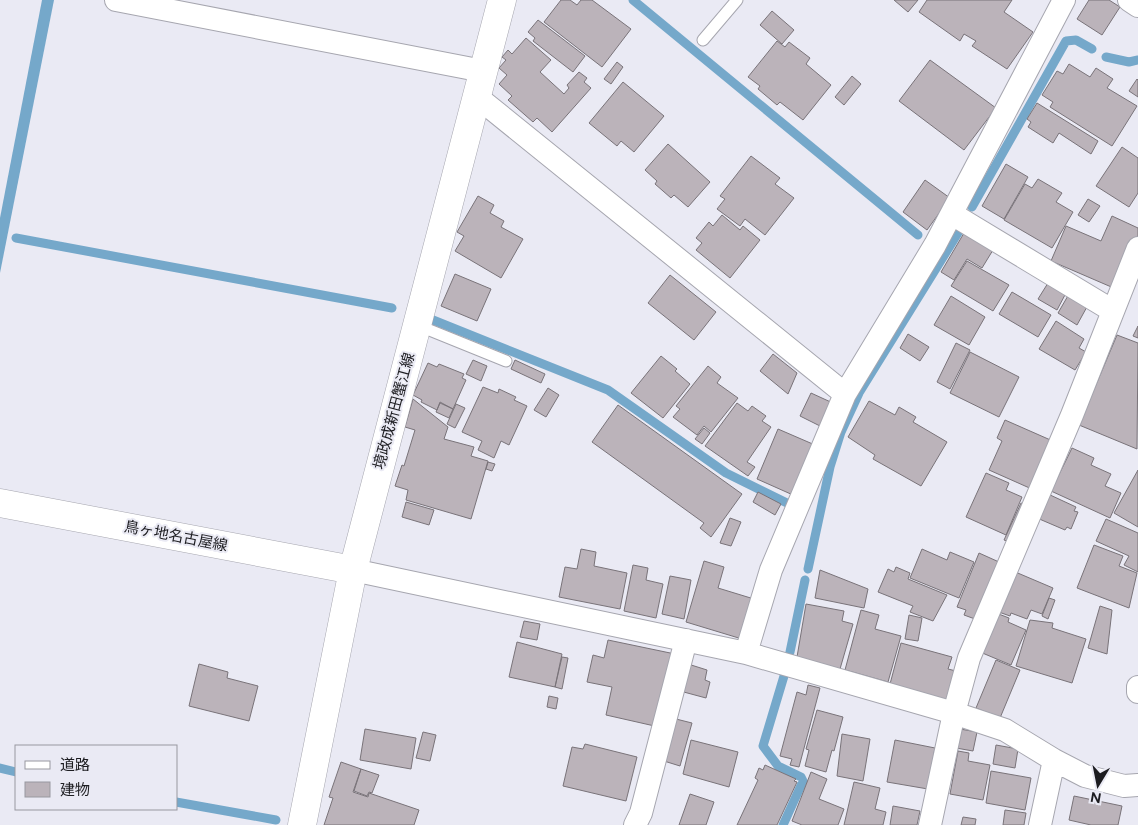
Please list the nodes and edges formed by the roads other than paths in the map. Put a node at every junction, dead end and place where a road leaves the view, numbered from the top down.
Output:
1 (116, 0) edge
2 (502, 0) edge
3 (737, 0) edge
4 (1064, 0) edge
5 (1129, 0) edge
6 (1138, 6) edge
7 (703, 40) dead end
8 (480, 84) junction
9 (952, 214) junction
10 (1138, 248) edge
11 (1113, 311) junction
12 (416, 324) junction
13 (506, 361) dead end
14 (845, 394) junction
15 (0, 502) edge
16 (353, 570) junction
17 (686, 640) junction
18 (746, 653) junction
19 (1138, 687) edge
20 (1138, 692) edge
21 (954, 712) junction
22 (1054, 760) junction
23 (1138, 785) edge
24 (302, 825) edge
25 (634, 825) edge
26 (930, 825) edge
27 (1040, 825) edge

1 - 8 street
2 - 8 main road, 境政成新田蟹江線
3 - 7 lane
4 - 9 street
5 - 6 street
8 - 12 main road, 境政成新田蟹江線
8 - 14 street
9 - 11 street
9 - 14 street
10 - 11 street
11 - 21 street
12 - 13 lane
12 - 16 main road, 境政成新田蟹江線
14 - 18 street
15 - 16 main road, 鳥ヶ地名古屋線
16 - 17 street
16 - 24 main road, 境政成新田蟹江線
17 - 18 street
17 - 25 street
18 - 21 street
19 - 20 street
21 - 22 street
21 - 26 street
22 - 23 street
22 - 27 street

